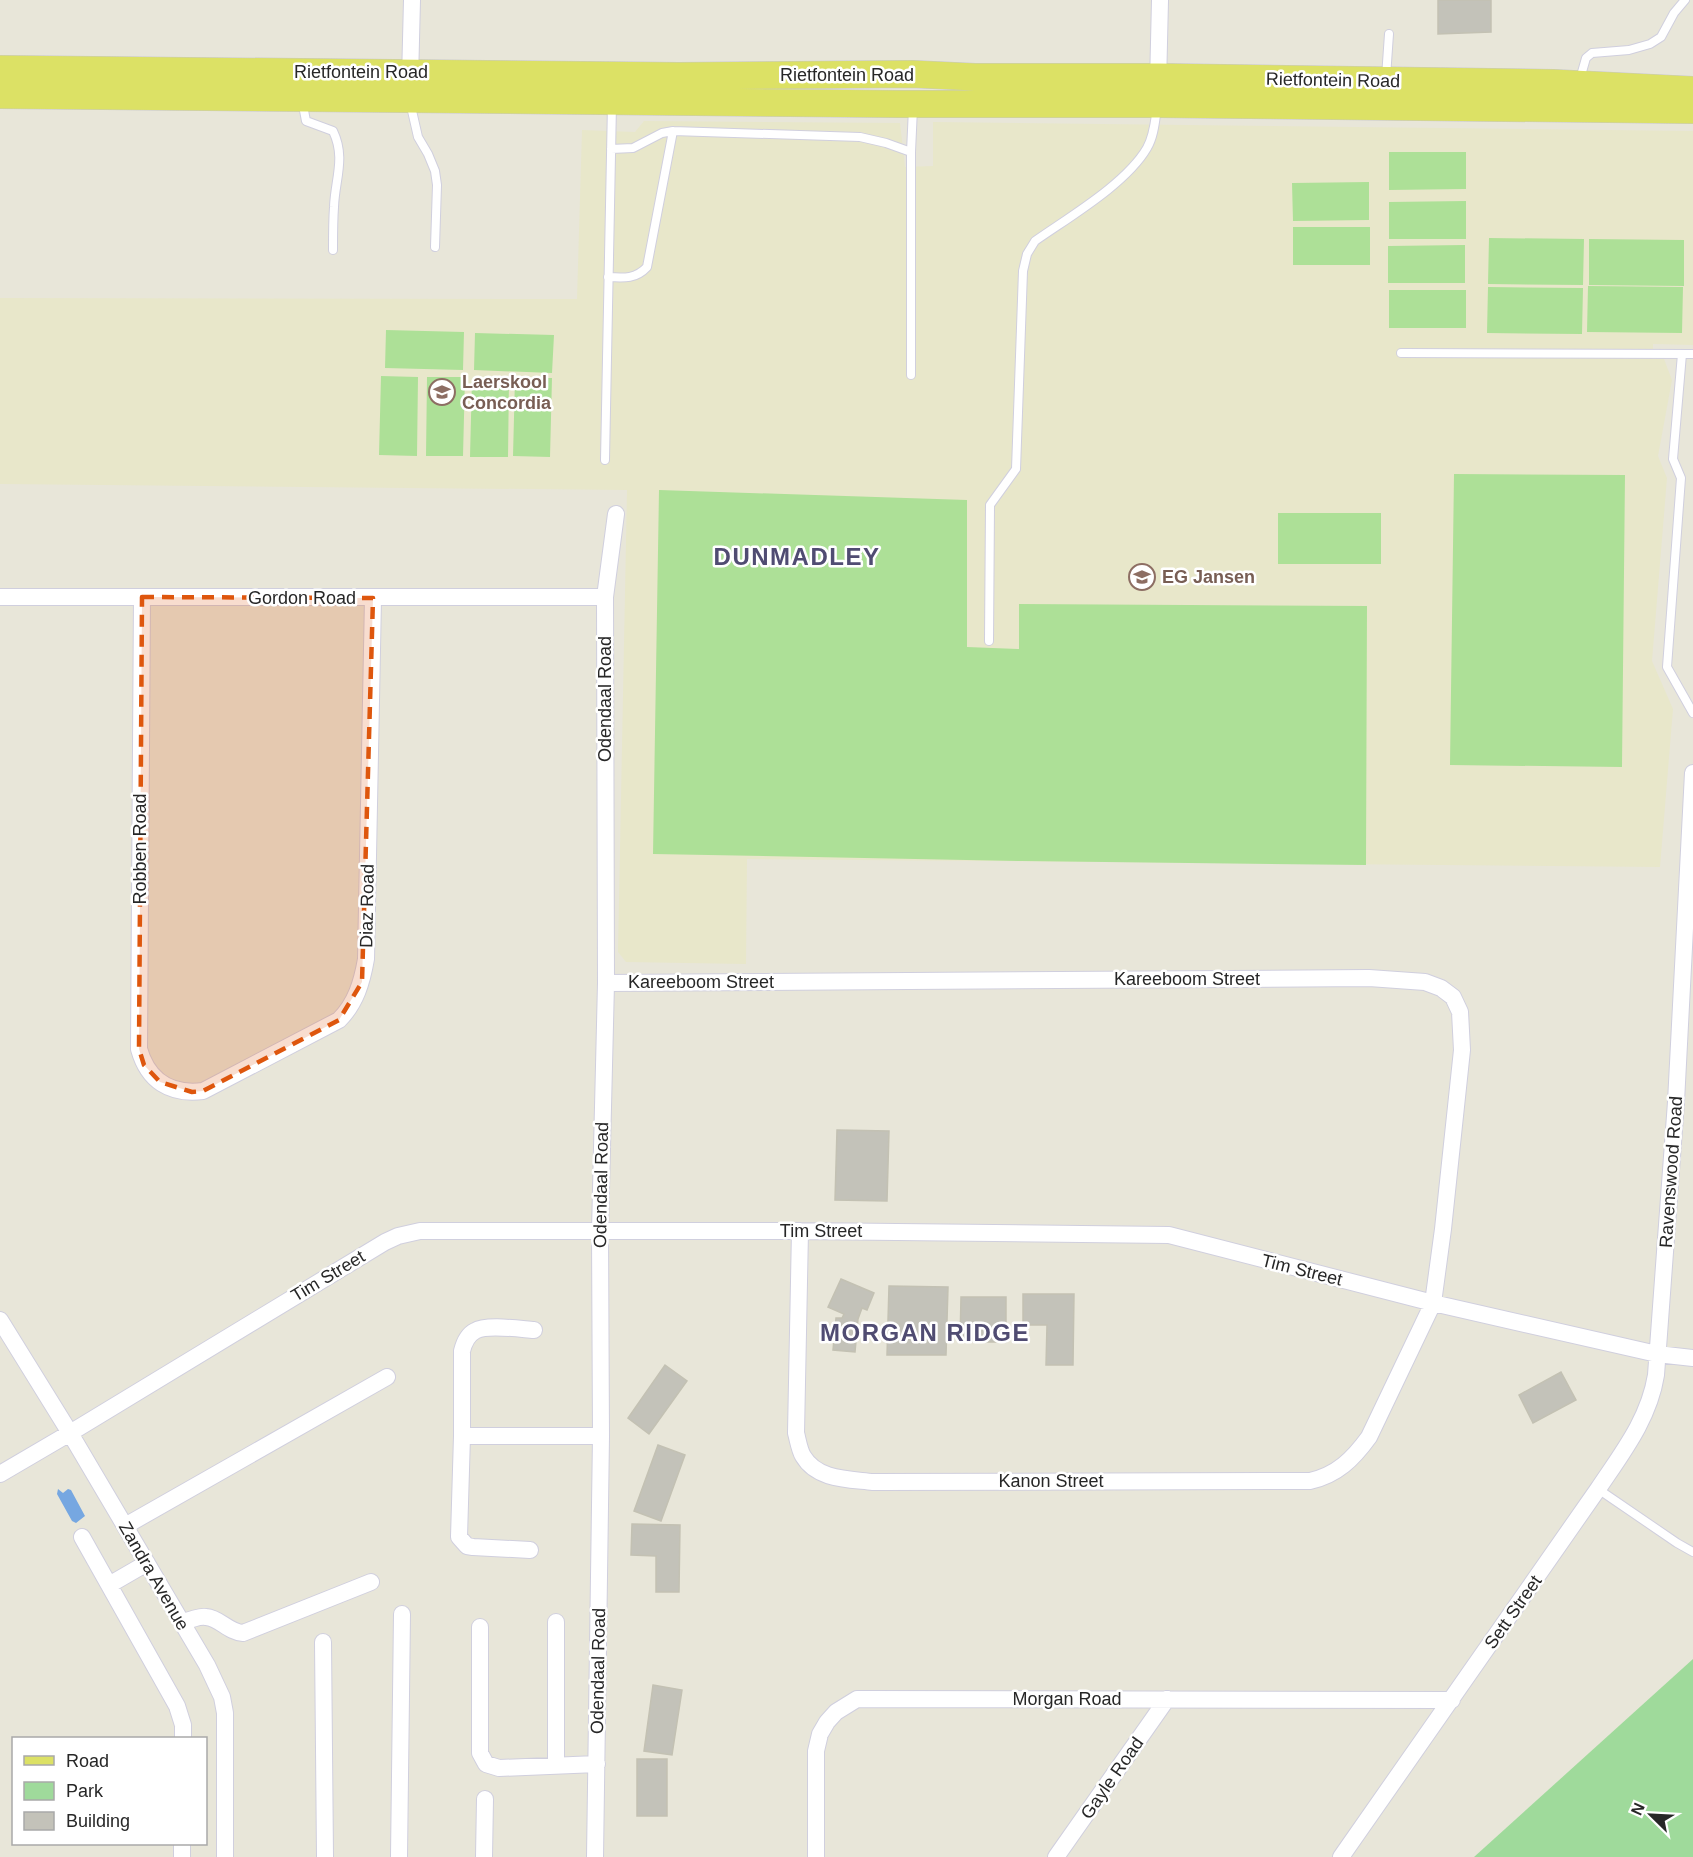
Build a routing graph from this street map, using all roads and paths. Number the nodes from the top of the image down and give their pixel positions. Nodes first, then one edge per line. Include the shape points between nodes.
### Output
1 (412, 0) edge
2 (1160, 0) edge
3 (1685, 0) edge
4 (1389, 34) dead end
5 (0, 69) edge
6 (410, 72) junction
7 (912, 74) junction
8 (1159, 77) junction
9 (1579, 84) junction
10 (294, 89) junction
11 (1693, 90) edge
12 (1386, 94) junction
13 (0, 95) edge
14 (410, 100) junction
15 (612, 100) junction
16 (913, 104) junction
17 (1158, 104) junction
18 (1693, 110) edge
19 (673, 131) junction
20 (611, 149) junction
21 (911, 152) junction
22 (435, 247) dead end
23 (333, 250) dead end
24 (608, 277) junction
25 (1401, 353) dead end
26 (1682, 354) junction
27 (1693, 354) edge
28 (911, 375) dead end
29 (605, 460) dead end
30 (616, 514) dead end
31 (0, 597) edge
32 (142, 597) junction
33 (604, 597) junction
34 (373, 598) junction
35 (989, 641) dead end
36 (1693, 713) edge
37 (1693, 773) edge
38 (606, 982) junction
39 (170, 1088) joint
40 (600, 1231) junction
41 (800, 1231) junction
42 (1433, 1303) junction
43 (0, 1320) edge
44 (534, 1330) dead end
45 (1657, 1354) junction
46 (1693, 1358) edge
47 (387, 1377) dead end
48 (70, 1433) junction
49 (462, 1436) junction
50 (601, 1437) junction
51 (0, 1474) edge
52 (1598, 1489) junction
53 (125, 1526) junction
54 (82, 1537) dead end
55 (530, 1550) dead end
56 (1693, 1552) edge
57 (147, 1563) junction
58 (370, 1582) dead end
59 (109, 1585) junction
60 (402, 1614) dead end
61 (556, 1622) dead end
62 (182, 1623) junction
63 (480, 1627) dead end
64 (323, 1642) dead end
65 (1167, 1699) junction
66 (1452, 1700) junction
67 (183, 1737) edge
68 (597, 1764) junction
69 (556, 1766) junction
70 (485, 1799) dead end
71 (225, 1857) edge
72 (325, 1857) edge
73 (399, 1857) edge
74 (484, 1857) edge
75 (595, 1857) edge
76 (816, 1857) edge
77 (1056, 1857) edge
78 (1341, 1857) edge

1 - 6 street
2 - 8 street
3 - 9 lane via 1661,38 1629,50 1592,53 1583,64
4 - 12 lane
5 - 10 main road, Rietfontein Road
6 - 7 main road, Rietfontein Road
6 - 10 main road, Rietfontein Road
6 - 14 street
7 - 8 main road, Rietfontein Road
7 - 16 main road
8 - 12 main road, Rietfontein Road
8 - 17 street
9 - 11 main road, Rietfontein Road
9 - 12 main road, Rietfontein Road
10 - 13 main road, Rietfontein Road
10 - 14 main road, Rietfontein Road
10 - 23 lane via 306,121 333,131 337,140 340,156
12 - 17 main road, Rietfontein Road
12 - 18 main road, Rietfontein Road
14 - 15 main road, Rietfontein Road
14 - 22 lane via 418,136 435,171
15 - 16 main road, Rietfontein Road
15 - 20 lane
16 - 17 main road, Rietfontein Road
16 - 21 lane
17 - 35 lane via 1154,132 1136,163 1035,242 1027,254 1023,271 1016,469 990,505
19 - 20 lane via 633,148
19 - 21 lane via 860,136
19 - 24 lane via 647,267 633,277
20 - 24 lane
21 - 28 lane
24 - 29 lane
25 - 26 lane
26 - 27 lane
26 - 36 lane via 1672,459 1681,478 1667,667
30 - 33 street, Odendaal Road
31 - 32 street, Gordon Road
32 - 34 street, Gordon Road
32 - 39 street, Robben Road via 139,1049 144,1065
33 - 34 street, Gordon Road
33 - 38 street, Odendaal Road
34 - 39 street, Diaz Road via 366,959 362,982 339,1020 203,1091 180,1092
37 - 45 street, Ravenswood Road via 1676,1102
38 - 40 street, Odendaal Road
38 - 42 street, Kareeboom Street via 1369,978 1425,982 1441,988 1453,998 1460,1012 1462,1050
40 - 41 street, Tim Street
40 - 48 street, Tim Street via 420,1231 398,1236
40 - 50 street, Odendaal Road
41 - 42 street, Tim Street via 1169,1235
41 - 42 street, Kanon Street via 796,1433 801,1454 824,1475 873,1482 1324,1478 1342,1468 1369,1437
42 - 45 street, Tim Street
43 - 48 street, Zandra Avenue
44 - 49 street via 484,1328 476,1330 464,1343
45 - 46 street, Tim Street
45 - 52 street, Sett Street via 1653,1393 1637,1430
47 - 53 street
48 - 51 street, Tim Street
48 - 53 street, Zandra Avenue
49 - 50 street
49 - 55 street via 459,1537 467,1546
50 - 68 street, Odendaal Road
52 - 56 lane
52 - 66 street, Sett Street
53 - 57 street, Zandra Avenue
54 - 59 street
57 - 59 street
57 - 62 street, Zandra Avenue
58 - 62 street via 243,1634 234,1633 208,1616
59 - 67 street via 177,1706
60 - 73 street
61 - 69 street
62 - 71 street, Zandra Avenue via 207,1665 225,1713
63 - 69 street via 482,1759 499,1768
64 - 72 street
65 - 66 street, Morgan Road
65 - 76 street, Morgan Road via 857,1699 836,1712 820,1734 816,1752
65 - 77 street, Gayle Road
66 - 78 street, Sett Street
68 - 69 street
68 - 75 street, Odendaal Road
70 - 74 street

